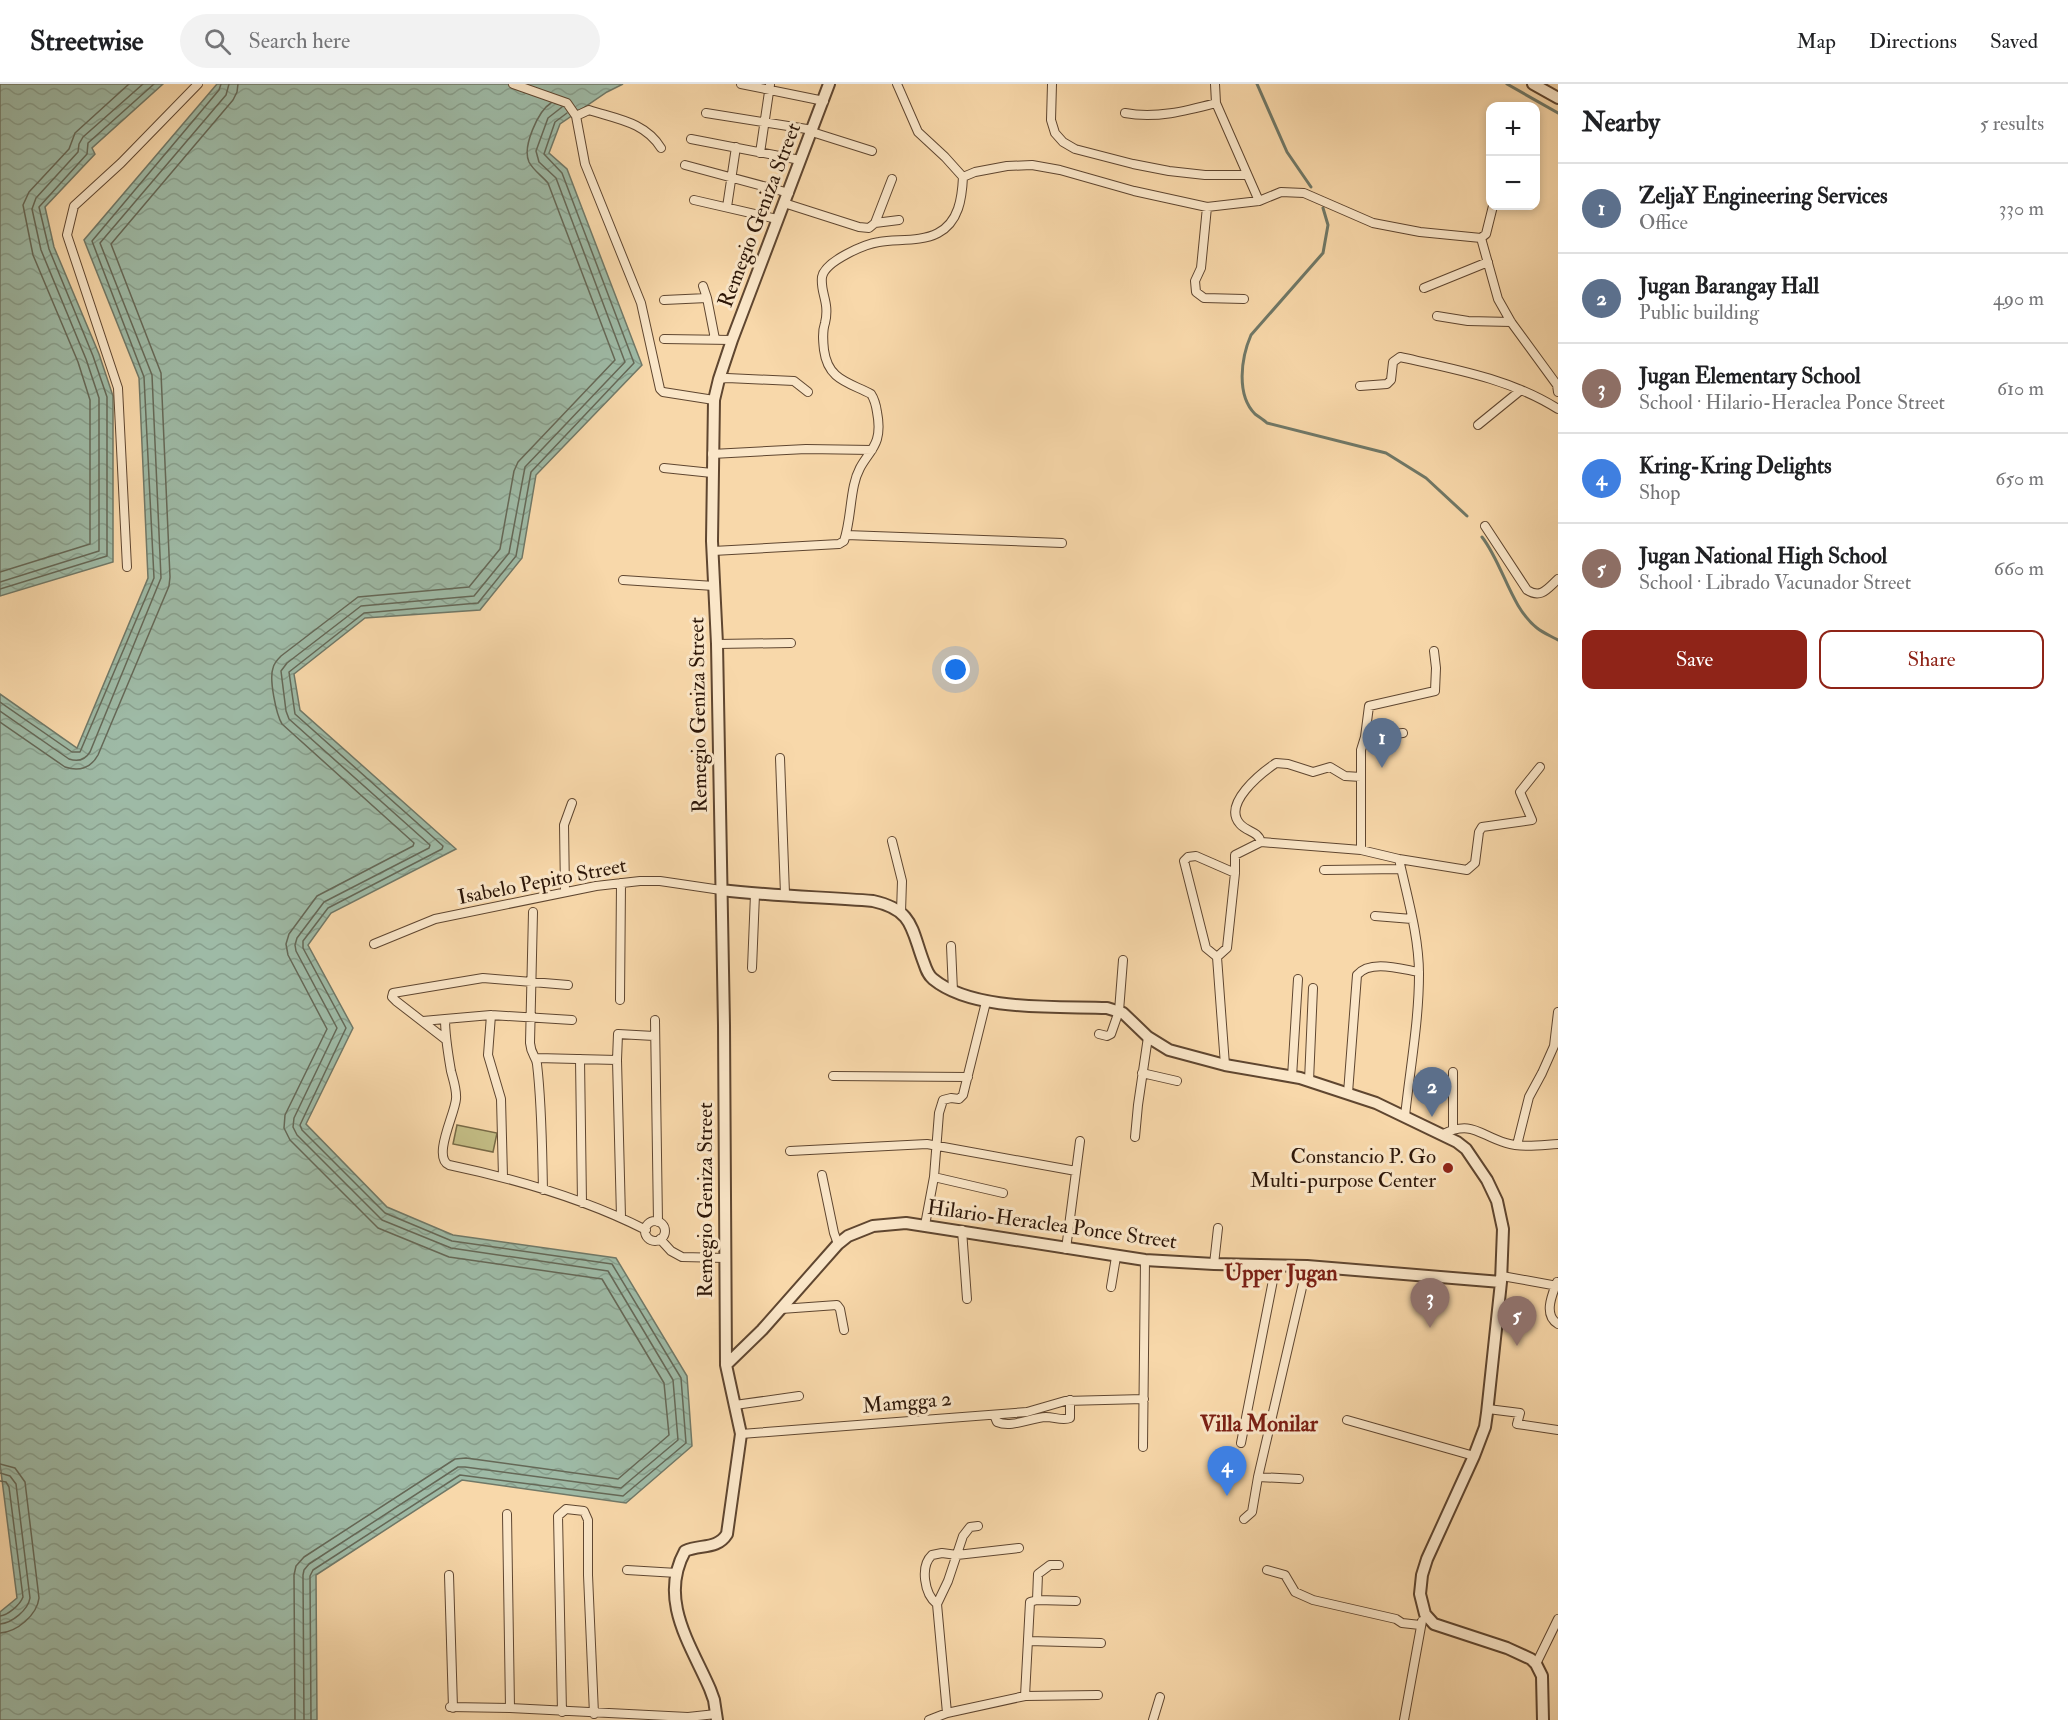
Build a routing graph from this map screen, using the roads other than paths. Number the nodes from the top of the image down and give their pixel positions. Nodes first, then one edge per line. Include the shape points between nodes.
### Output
1 (198, 84) edge
2 (513, 84) edge
3 (741, 84) edge
4 (829, 84) edge
5 (897, 84) edge
6 (1052, 84) edge
7 (1215, 84) edge
8 (1533, 84) edge
9 (770, 87) edge
10 (1558, 98) edge
11 (824, 101) junction
12 (1216, 103) junction
13 (706, 113) dead end
14 (1125, 113) dead end
15 (576, 116) junction
16 (764, 121) junction
17 (812, 131) junction
18 (692, 139) dead end
19 (736, 147) junction
20 (661, 148) dead end
21 (872, 151) dead end
22 (760, 153) junction
23 (800, 160) junction
24 (685, 165) dead end
25 (1246, 175) junction
26 (732, 176) junction
27 (963, 177) junction
28 (892, 179) dead end
29 (786, 198) junction
30 (694, 200) dead end
31 (1259, 201) junction
32 (727, 207) junction
33 (1207, 207) junction
34 (1492, 210) edge
35 (777, 219) junction
36 (899, 220) dead end
37 (875, 223) junction
38 (1481, 238) junction
39 (1488, 262) junction
40 (703, 286) dead end
41 (1424, 288) dead end
42 (707, 298) junction
43 (1244, 299) dead end
44 (664, 300) dead end
45 (1437, 316) dead end
46 (1511, 322) junction
47 (664, 339) dead end
48 (715, 339) junction
49 (732, 340) junction
50 (719, 379) junction
51 (1360, 386) dead end
52 (1558, 386) edge
53 (1521, 390) junction
54 (808, 392) dead end
55 (714, 400) junction
56 (1558, 409) edge
57 (1478, 425) dead end
58 (873, 450) junction
59 (712, 454) junction
60 (664, 468) dead end
61 (712, 473) junction
62 (1485, 526) dead end
63 (846, 535) junction
64 (1062, 543) dead end
65 (712, 551) junction
66 (127, 567) dead end
67 (1558, 579) edge
68 (623, 580) dead end
69 (714, 586) junction
70 (791, 643) dead end
71 (717, 644) junction
72 (1434, 651) dead end
73 (1403, 733) dead end
74 (1365, 737) junction
75 (780, 758) dead end
76 (1540, 767) dead end
77 (1361, 777) junction
78 (572, 803) dead end
79 (892, 841) dead end
80 (1261, 842) junction
81 (1361, 850) junction
82 (1399, 860) junction
83 (1401, 869) junction
84 (1324, 870) dead end
85 (1235, 873) junction
86 (621, 883) junction
87 (721, 890) junction
88 (565, 892) junction
89 (755, 894) junction
90 (785, 894) junction
91 (533, 912) dead end
92 (901, 912) junction
93 (1375, 916) dead end
94 (1412, 919) junction
95 (374, 944) dead end
96 (951, 946) dead end
97 (1216, 957) junction
98 (1123, 960) dead end
99 (752, 969) dead end
100 (1419, 972) junction
101 (1298, 979) dead end
102 (531, 983) junction
103 (568, 985) dead end
104 (1313, 988) dead end
105 (953, 991) junction
106 (620, 1000) dead end
107 (987, 1002) junction
108 (1119, 1011) junction
109 (1558, 1012) edge
110 (491, 1015) junction
111 (445, 1019) junction
112 (529, 1019) junction
113 (572, 1020) dead end
114 (655, 1020) dead end
115 (423, 1021) junction
116 (1099, 1034) dead end
117 (654, 1036) junction
118 (1148, 1037) junction
119 (445, 1040) junction
120 (537, 1058) junction
121 (580, 1059) junction
122 (617, 1060) junction
123 (1225, 1065) junction
124 (1453, 1072) dead end
125 (1142, 1073) junction
126 (832, 1076) dead end
127 (968, 1077) junction
128 (1292, 1077) junction
129 (1177, 1081) dead end
130 (1309, 1081) junction
131 (1348, 1093) junction
132 (1405, 1116) junction
133 (1448, 1132) junction
134 (1135, 1137) dead end
135 (1080, 1141) dead end
136 (1558, 1144) edge
137 (937, 1145) junction
138 (1517, 1145) junction
139 (790, 1151) dead end
140 (1076, 1171) junction
141 (822, 1175) dead end
142 (503, 1177) junction
143 (934, 1177) junction
144 (543, 1190) junction
145 (1003, 1193) dead end
146 (582, 1203) junction
147 (621, 1217) junction
148 (658, 1222) junction
149 (925, 1225) junction
150 (1218, 1228) dead end
151 (646, 1230) junction
152 (962, 1230) junction
153 (660, 1239) junction
154 (838, 1244) junction
155 (1066, 1249) junction
156 (725, 1257) junction
157 (1116, 1257) junction
158 (1145, 1260) junction
159 (1214, 1264) junction
160 (1276, 1265) junction
161 (1306, 1266) junction
162 (1501, 1279) junction
163 (1557, 1284) edge
164 (1111, 1287) dead end
165 (967, 1299) dead end
166 (781, 1309) junction
167 (1558, 1324) edge
168 (844, 1330) dead end
169 (726, 1365) junction
170 (799, 1396) dead end
171 (1144, 1399) junction
172 (1070, 1400) junction
173 (735, 1405) junction
174 (1488, 1409) junction
175 (994, 1415) junction
176 (1347, 1420) dead end
177 (1558, 1430) edge
178 (741, 1434) junction
179 (1241, 1443) dead end
180 (1143, 1447) dead end
181 (1474, 1456) junction
182 (1258, 1477) junction
183 (1299, 1479) dead end
184 (507, 1514) dead end
185 (1244, 1519) dead end
186 (978, 1526) dead end
187 (1019, 1548) dead end
188 (957, 1555) junction
189 (1059, 1565) dead end
190 (627, 1570) dead end
191 (1267, 1570) dead end
192 (677, 1573) junction
193 (449, 1575) dead end
194 (1037, 1600) junction
195 (1076, 1601) dead end
196 (937, 1604) junction
197 (1425, 1614) junction
198 (1558, 1619) edge
199 (1420, 1625) junction
200 (1029, 1641) junction
201 (1101, 1643) dead end
202 (1536, 1664) junction
203 (1098, 1695) dead end
204 (1025, 1696) junction
205 (1160, 1696) dead end
206 (510, 1708) junction
207 (562, 1712) junction
208 (947, 1713) junction
209 (594, 1714) junction
210 (717, 1717) edge
211 (929, 1720) edge
212 (1154, 1720) edge
213 (1404, 1720) edge
214 (1543, 1720) edge

1 - 66 street via 122,163 74,206 67,235 118,388
2 - 15 street via 567,104
3 - 9 street
4 - 11 street, Remegio Geniza Street
5 - 27 street via 918,132
6 - 25 street via 1055,133 1075,149 1169,171
7 - 12 street
8 - 10 street
9 - 11 street
9 - 16 street
11 - 17 street, Remegio Geniza Street
12 - 14 street via 1173,114
12 - 25 street
13 - 16 street
15 - 20 street via 590,110 626,120 640,126
15 - 55 street via 585,164 641,303 660,389
16 - 17 street
16 - 22 street
17 - 21 street
17 - 23 street, Remegio Geniza Street
18 - 19 street
19 - 22 street
19 - 26 street
22 - 23 street
23 - 29 street, Remegio Geniza Street
24 - 26 street
25 - 31 street
26 - 29 street
26 - 32 street
27 - 33 street via 1007,166 1032,165
27 - 58 street via 960,207 938,233 876,242 836,260 822,277 827,307 823,336 827,366 840,379 875,399 880,429
28 - 37 street
29 - 35 street, Remegio Geniza Street
29 - 37 street via 859,227 869,228
30 - 32 street
31 - 33 street
31 - 38 street via 1281,192 1304,193 1373,222 1420,232
32 - 35 street
33 - 43 street via 1196,292 1204,298
34 - 38 street via 1486,234
35 - 49 street, Remegio Geniza Street
36 - 37 street
38 - 39 street
39 - 41 street
39 - 46 street via 1498,299
40 - 42 street
42 - 44 street
42 - 48 street
45 - 46 street
46 - 52 street
47 - 48 street
48 - 49 street
49 - 50 street, Remegio Geniza Street
50 - 54 street via 794,381
50 - 55 street, Remegio Geniza Street
51 - 53 street via 1387,384 1393,362 1400,357 1464,371
53 - 56 street
53 - 57 street
55 - 59 street, Remegio Geniza Street
58 - 59 street
58 - 63 street via 862,463 854,483
59 - 61 street, Remegio Geniza Street
60 - 61 street
61 - 65 street, Remegio Geniza Street
62 - 67 street via 1527,590 1543,593
63 - 64 street
63 - 65 street via 839,544
65 - 69 street, Remegio Geniza Street
68 - 69 street
69 - 71 street, Remegio Geniza Street
70 - 71 street
71 - 87 street, Remegio Geniza Street
72 - 74 street via 1435,691 1369,706
73 - 74 street
74 - 77 street
75 - 90 street
76 - 82 street via 1520,792 1532,820 1482,827 1472,868
77 - 80 street via 1345,776 1330,767 1313,772 1276,763 1257,777 1238,802 1240,825 1258,835
77 - 81 street
78 - 88 street via 564,825
79 - 92 street via 902,881
80 - 81 street
80 - 85 street via 1235,855
81 - 82 street
82 - 83 street
83 - 84 street
83 - 94 street
85 - 97 street via 1227,948
85 - 97 street via 1196,856 1184,861 1206,948
86 - 87 street, Isabelo Pepito Street via 660,881
86 - 88 street, Isabelo Pepito Street
86 - 106 street
87 - 89 street
87 - 156 street, Remegio Geniza Street
88 - 95 street, Isabelo Pepito Street via 435,919
89 - 90 street
89 - 99 street
90 - 92 street via 873,901
91 - 102 street
92 - 105 street via 908,920 929,975
93 - 94 street
94 - 100 street
96 - 105 street
97 - 123 street
98 - 108 street
100 - 131 street via 1376,966 1362,969 1357,975
100 - 132 street
101 - 128 street
102 - 103 street
102 - 112 street
102 - 115 street via 483,978 393,993 394,999
104 - 130 street
105 - 107 street
107 - 108 street
107 - 127 street
108 - 116 street via 1111,1034
108 - 118 street
109 - 138 street via 1554,1046 1529,1097
110 - 111 street
110 - 112 street
110 - 142 street via 488,1055 501,1099
111 - 115 street
111 - 119 street
112 - 113 street
112 - 120 street via 531,1053
114 - 117 street
115 - 119 street
117 - 122 street via 618,1034
117 - 148 street
118 - 123 street via 1169,1050
118 - 125 street
119 - 142 street via 456,1098 443,1159 449,1165
120 - 121 street
120 - 144 street
121 - 122 street
121 - 146 street
122 - 147 street
123 - 128 street
124 - 133 street
125 - 129 street
125 - 134 street
126 - 127 street
127 - 137 street via 962,1097 947,1098 942,1103
128 - 130 street
130 - 131 street
131 - 132 street
132 - 133 street
133 - 138 street via 1474,1129
133 - 162 street via 1466,1149 1497,1201 1503,1229
135 - 140 street
136 - 138 street
137 - 139 street
137 - 140 street
137 - 143 street
140 - 155 street
141 - 154 street
142 - 144 street
143 - 145 street
143 - 149 street
144 - 146 street
146 - 147 street
147 - 151 street
148 - 151 street via 649,1223
148 - 153 street via 665,1228
149 - 152 street, Hilario-Heraclea Ponce Street
149 - 154 street, Hilario-Heraclea Ponce Street via 873,1226
150 - 159 street
151 - 153 street via 650,1239
152 - 155 street, Hilario-Heraclea Ponce Street
152 - 165 street
153 - 156 street via 682,1257
154 - 166 street, Hilario-Heraclea Ponce Street
155 - 157 street, Hilario-Heraclea Ponce Street
156 - 169 street, Remegio Geniza Street
157 - 158 street, Hilario-Heraclea Ponce Street
157 - 164 street
158 - 159 street, Hilario-Heraclea Ponce Street
158 - 171 street
159 - 160 street, Hilario-Heraclea Ponce Street
160 - 161 street, Hilario-Heraclea Ponce Street
160 - 179 street
161 - 162 street, Hilario-Heraclea Ponce Street
161 - 182 street
162 - 163 street
162 - 174 street
163 - 167 street via 1550,1315
166 - 168 street via 837,1305
166 - 169 street, Hilario-Heraclea Ponce Street
169 - 173 street
170 - 173 street
171 - 172 street, Mamgga 2
171 - 180 street
172 - 175 street, Mamgga 2 via 1027,1412
172 - 175 street via 1070,1418 1066,1420 1047,1417 1004,1424 997,1422
173 - 178 street
174 - 177 street via 1520,1413 1517,1424
174 - 181 street
175 - 178 street, Mamgga 2
176 - 181 street
178 - 192 street via 727,1534 712,1546 685,1551
181 - 197 street via 1422,1575 1420,1594
182 - 183 street
182 - 185 street via 1252,1512
184 - 206 street
186 - 188 street via 970,1527 963,1536
187 - 188 street
188 - 196 street
188 - 196 street via 935,1554 928,1559 927,1589
189 - 194 street via 1050,1565 1040,1572
190 - 192 street
191 - 199 street via 1285,1575 1295,1592 1313,1600
192 - 210 street via 674,1598 680,1624 710,1689
193 - 206 street via 452,1707
194 - 195 street
194 - 200 street via 1029,1606
196 - 208 street
197 - 199 street
197 - 202 street via 1434,1624 1507,1648
198 - 202 street
199 - 213 street
200 - 201 street
200 - 204 street
202 - 214 street via 1544,1683
203 - 204 street
204 - 208 street
205 - 212 street
206 - 207 street
207 - 209 street
207 - 209 street via 558,1516 566,1509 584,1511 588,1520
208 - 211 street
209 - 210 street

